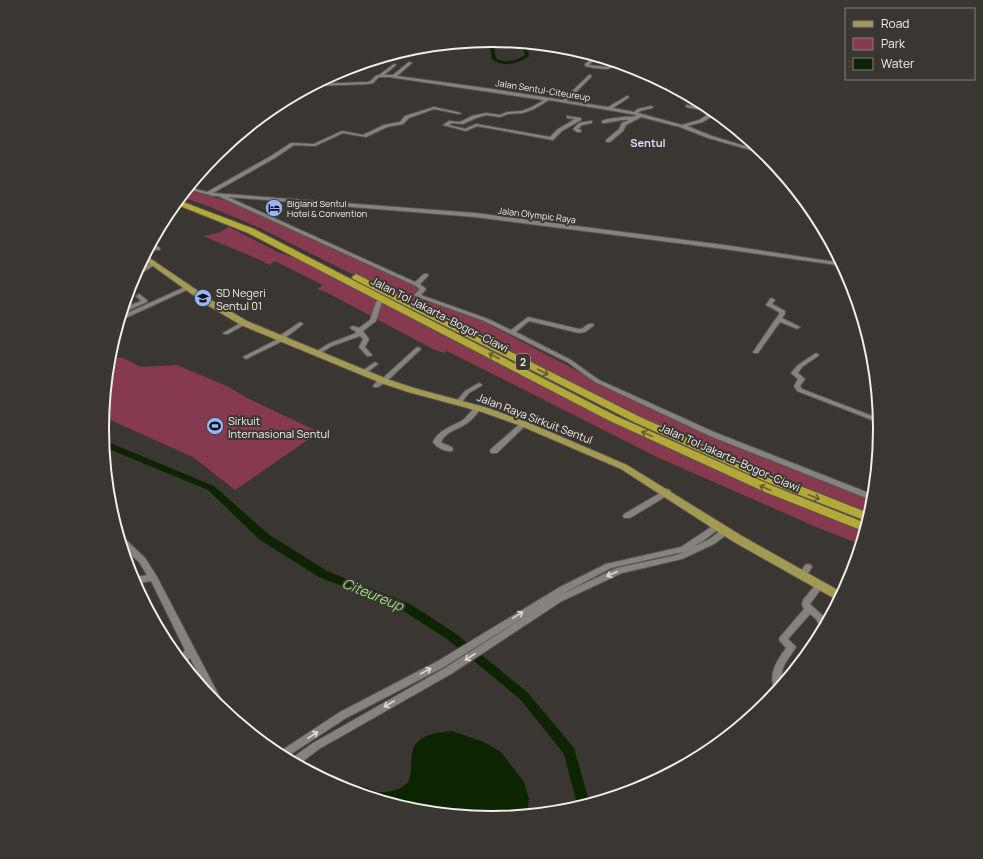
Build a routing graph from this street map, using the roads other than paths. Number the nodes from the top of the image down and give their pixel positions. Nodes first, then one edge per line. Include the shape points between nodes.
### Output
1 (591, 60) edge
2 (410, 63) dead end
3 (581, 63) dead end
4 (587, 64) junction
5 (394, 65) dead end
6 (593, 65) dead end
7 (612, 66) edge
8 (380, 76) junction
9 (395, 76) junction
10 (590, 76) dead end
11 (354, 79) dead end
12 (357, 84) junction
13 (325, 85) edge
14 (627, 97) dead end
15 (548, 98) junction
16 (565, 101) junction
17 (687, 106) dead end
18 (650, 107) dead end
19 (610, 108) junction
20 (700, 109) edge
21 (458, 113) dead end
22 (518, 113) junction
23 (638, 114) junction
24 (568, 116) dead end
25 (696, 116) dead end
26 (710, 116) edge
27 (511, 118) dead end
28 (706, 118) junction
29 (632, 119) junction
30 (579, 120) junction
31 (604, 122) dead end
32 (585, 123) junction
33 (594, 125) dead end
34 (682, 126) junction
35 (579, 131) dead end
36 (608, 141) dead end
37 (752, 149) edge
38 (194, 190) edge
39 (210, 194) junction
40 (228, 194) junction
41 (220, 195) junction
42 (187, 199) edge
43 (183, 204) edge
44 (179, 208) edge
45 (155, 247) edge
46 (158, 249) dead end
47 (148, 259) edge
48 (154, 263) junction
49 (837, 264) edge
50 (318, 266) junction
51 (144, 269) edge
52 (426, 275) dead end
53 (416, 284) junction
54 (186, 287) junction
55 (139, 296) dead end
56 (772, 300) dead end
57 (379, 302) dead end
58 (128, 309) edge
59 (127, 313) edge
60 (126, 316) edge
61 (779, 319) junction
62 (506, 322) dead end
63 (244, 323) junction
64 (300, 324) dead end
65 (591, 325) dead end
66 (797, 327) dead end
67 (353, 328) dead end
68 (360, 331) junction
69 (512, 332) junction
70 (226, 333) dead end
71 (282, 338) junction
72 (418, 349) dead end
73 (756, 352) dead end
74 (317, 353) junction
75 (369, 355) dead end
76 (816, 355) dead end
77 (246, 357) dead end
78 (375, 364) dead end
79 (364, 372) junction
80 (381, 382) junction
81 (479, 385) dead end
82 (458, 402) junction
83 (478, 408) junction
84 (874, 419) edge
85 (524, 424) junction
86 (449, 449) dead end
87 (494, 451) dead end
88 (667, 492) junction
89 (868, 496) edge
90 (627, 516) dead end
91 (864, 516) edge
92 (717, 526) junction
93 (862, 526) edge
94 (726, 531) junction
95 (695, 546) junction
96 (128, 548) edge
97 (153, 577) junction
98 (140, 580) edge
99 (820, 585) junction
100 (837, 595) edge
101 (809, 609) junction
102 (822, 623) edge
103 (190, 650) junction
104 (185, 658) edge
105 (444, 667) junction
106 (778, 684) edge
107 (211, 689) edge
108 (286, 752) edge
109 (298, 760) edge

1 - 4 street
2 - 9 street
3 - 4 street
4 - 6 street
4 - 7 street via 594,67
5 - 8 street
8 - 9 street, Jalan Sentul-Citeureup
8 - 12 street, Jalan Sentul-Citeureup via 370,83
9 - 15 street, Jalan Sentul-Citeureup
10 - 16 street
11 - 12 street
12 - 13 street, Jalan Sentul-Citeureup
14 - 19 street
15 - 16 street, Jalan Sentul-Citeureup
15 - 22 street via 533,108
16 - 19 street, Jalan Sentul-Citeureup
17 - 20 street
18 - 23 street via 639,110
19 - 23 street, Jalan Sentul-Citeureup
21 - 39 street via 434,108 364,136 342,132 315,145 293,144
22 - 27 street
22 - 30 street via 499,116 486,114 445,125 466,130 476,125 551,139 560,130
23 - 29 street
23 - 34 street, Jalan Sentul-Citeureup
24 - 30 street
25 - 28 street
26 - 28 street
28 - 34 street
29 - 31 street via 623,117
29 - 36 street
30 - 32 street via 590,123
32 - 33 street
32 - 35 street via 576,129
34 - 37 street, Jalan Sentul-Citeureup
38 - 39 street, Jalan Olympic Raya
39 - 40 street, Jalan Olympic Raya
39 - 41 street, Jalan Olympic Raya
40 - 41 street, Jalan Olympic Raya
40 - 49 street, Jalan Olympic Raya via 470,214
41 - 53 street
42 -> 91 highway, Jalan Tol Jakarta–Bogor–Ciawi / 2 via 260,228 638,420 773,480
43 - 50 highway, Jalan Tol Jakarta–Bogor–Ciawi / 2 via 251,231
44 - 50 highway via 229,227 278,252
45 - 46 street
47 - 48 main road, Jalan Raya Sirkuit Sentul
48 - 51 street
48 - 54 main road, Jalan Raya Sirkuit Sentul
93 -> 50 highway, Jalan Tol Jakarta–Bogor–Ciawi / 2 via 769,489 612,418
52 - 53 street
53 - 69 street via 423,290 414,297 486,320
54 - 59 street
54 - 60 street
54 - 63 main road, Jalan Raya Sirkuit Sentul
55 - 58 street via 145,301
56 - 61 street via 769,305 782,312
57 - 68 street via 373,321
61 - 66 street
61 - 73 street
62 - 69 street via 505,327
63 - 70 street
63 - 71 main road, Jalan Raya Sirkuit Sentul
64 - 71 street
65 - 69 street via 579,331 529,316
67 - 68 street
68 - 74 street via 356,336 330,345
68 - 75 street via 366,339 362,347
69 - 89 street via 569,361 597,381 667,414
71 - 74 main road, Jalan Raya Sirkuit Sentul
71 - 77 street
72 - 80 street
74 - 79 main road, Jalan Raya Sirkuit Sentul
76 - 84 street via 794,373 802,379 797,386 799,390
78 - 79 street
79 - 80 main road, Jalan Raya Sirkuit Sentul
80 - 82 main road, Jalan Raya Sirkuit Sentul
81 - 82 street via 467,392
82 - 83 main road, Jalan Raya Sirkuit Sentul
83 - 85 main road, Jalan Raya Sirkuit Sentul
83 - 86 street via 468,420 451,428 438,439 439,446
85 - 87 street
85 - 88 main road, Jalan Raya Sirkuit Sentul via 624,466
88 - 90 street
88 - 92 main road, Jalan Raya Sirkuit Sentul
92 - 94 main road, Jalan Raya Sirkuit Sentul
92 - 95 street
94 - 95 street
94 - 99 main road, Jalan Raya Sirkuit Sentul via 806,571
95 - 105 street via 673,559 620,570 593,582 492,637
96 - 97 street via 142,560
97 - 98 street
97 - 103 street
99 - 100 main road, Jalan Raya Sirkuit Sentul
99 - 101 street via 806,602
101 - 102 street
101 - 106 street via 784,637 783,640 792,647 782,660 776,677
103 - 104 street
103 - 107 street
108 -> 105 street via 343,715
105 -> 109 street

